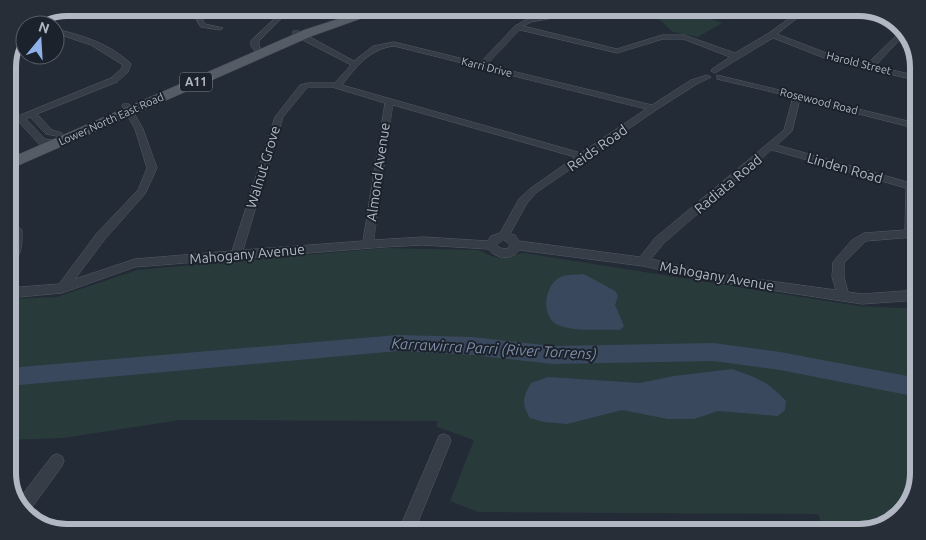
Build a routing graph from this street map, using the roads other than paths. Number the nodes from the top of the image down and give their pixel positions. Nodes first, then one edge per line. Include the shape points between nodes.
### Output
1 (198, 16) edge
2 (280, 16) edge
3 (345, 16) edge
4 (356, 16) edge
5 (553, 16) edge
6 (797, 16) edge
7 (517, 27) junction
8 (220, 28) dead end
9 (65, 34) edge
10 (299, 34) junction
11 (772, 35) junction
12 (899, 36) edge
13 (259, 51) junction
14 (736, 56) junction
15 (355, 64) junction
16 (482, 65) junction
17 (869, 67) junction
18 (717, 74) junction
19 (910, 76) edge
20 (706, 77) joint
21 (335, 85) junction
22 (797, 96) junction
23 (389, 101) junction
24 (128, 108) junction
25 (653, 108) junction
26 (31, 113) junction
27 (20, 118) junction
28 (16, 120) edge
29 (910, 124) edge
30 (52, 140) junction
31 (772, 147) junction
32 (16, 154) edge
33 (585, 157) junction
34 (16, 160) edge
35 (910, 187) edge
36 (17, 230) dead end
37 (910, 234) edge
38 (504, 236) junction
39 (368, 244) junction
40 (491, 245) junction
41 (516, 245) junction
42 (16, 251) edge
43 (236, 255) junction
44 (643, 262) junction
45 (62, 288) junction
46 (16, 292) edge
47 (843, 296) junction
48 (910, 296) edge
49 (444, 441) dead end
50 (57, 461) dead end
51 (26, 502) edge
52 (409, 524) edge

1 - 8 street via 203,26
2 - 13 street via 256,39 254,44
3 - 10 main road, Lower North East Road / A11
4 - 10 main road, Lower North East Road / A11
5 - 7 street via 528,20
6 - 11 street
7 - 14 street via 617,51 662,37 684,37
7 - 16 street
9 - 26 street via 107,48 127,64 125,70 114,80
10 - 13 main road, Lower North East Road / A11
10 - 15 street
11 - 14 street
11 - 17 street, Harold Street via 836,59
12 - 17 street
13 - 24 main road, Lower North East Road / A11
14 - 18 street
15 - 16 street, Karri Drive via 362,55 383,44 394,44
15 - 21 street, Karri Drive
16 - 25 street, Karri Drive
17 - 19 street, Harold Street
18 - 20 street, Rosewood Road via 714,78
18 - 22 street, Rosewood Road
20 - 25 street, Reids Road
21 - 23 street
21 - 43 street, Walnut Grove via 303,87 282,112
22 - 29 street, Rosewood Road
22 - 31 street, Radiata Road via 788,131
23 - 33 street
23 - 39 street, Almond Avenue
24 - 30 main road, Lower North East Road / A11
24 - 45 street via 152,168 142,192 100,236
25 - 33 street, Reids Road
26 - 27 street
26 - 30 street via 49,132
27 - 28 street
27 - 30 street
30 - 32 main road, Lower North East Road / A11
30 - 34 main road, Lower North East Road / A11
31 - 35 street, Linden Road
31 - 44 street, Radiata Road via 659,241
33 - 38 street, Reids Road via 534,190 523,201
36 - 42 street
37 - 47 street via 864,237 856,243 839,262 838,276
38 - 40 street via 495,239
38 - 41 street via 511,238
39 - 40 street, Mahogany Avenue
39 - 43 street, Mahogany Avenue
40 - 41 street via 504,254 514,250
41 - 44 street, Mahogany Avenue
43 - 45 street, Mahogany Avenue via 136,263
44 - 47 street, Mahogany Avenue via 711,277
45 - 46 street, Mahogany Avenue
47 - 48 street, Mahogany Avenue via 862,299
49 - 52 street
50 - 51 street

